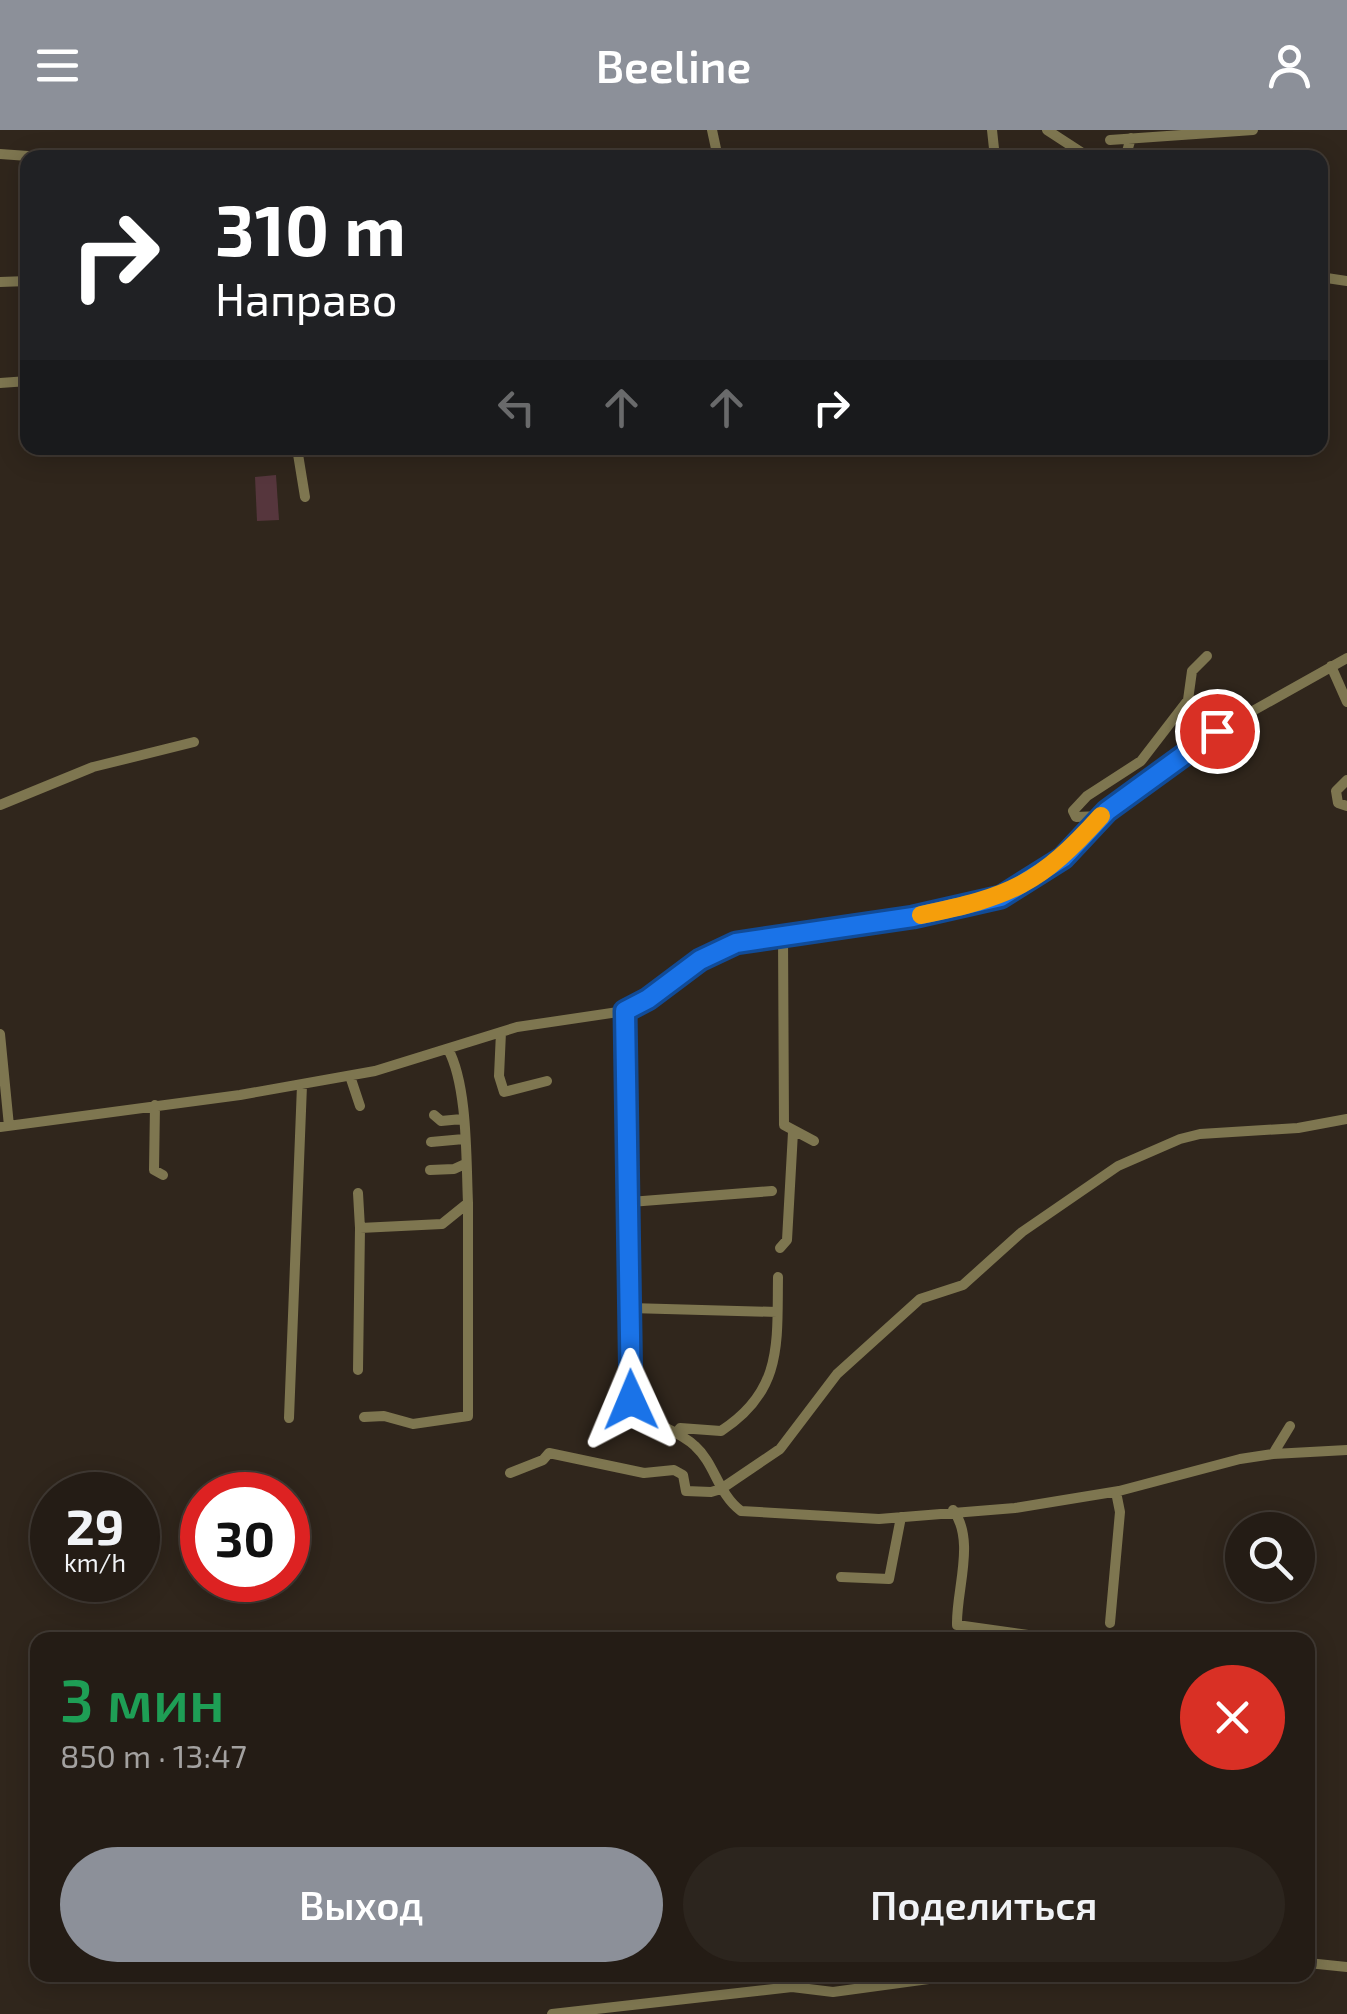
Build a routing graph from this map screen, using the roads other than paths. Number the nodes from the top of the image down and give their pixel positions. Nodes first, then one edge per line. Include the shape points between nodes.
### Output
1 (1047, 130) edge
2 (1253, 130) edge
3 (1131, 138) junction
4 (1110, 140) dead end
5 (1078, 150) edge
6 (1127, 150) edge
7 (298, 455) edge
8 (306, 497) dead end
9 (1207, 656) dead end
10 (1347, 658) edge
11 (1331, 666) junction
12 (1347, 702) edge
13 (194, 742) dead end
14 (1347, 780) edge
15 (0, 805) edge
16 (1347, 806) edge
17 (1102, 816) junction
18 (784, 935) junction
19 (625, 1011) junction
20 (501, 1032) junction
21 (0, 1034) edge
22 (448, 1048) junction
23 (350, 1076) junction
24 (548, 1081) dead end
25 (302, 1085) junction
26 (155, 1105) junction
27 (360, 1106) dead end
28 (434, 1116) dead end
29 (462, 1119) junction
30 (1347, 1119) edge
31 (4, 1126) edge
32 (793, 1132) junction
33 (464, 1139) junction
34 (814, 1140) dead end
35 (431, 1142) dead end
36 (465, 1164) junction
37 (430, 1170) dead end
38 (163, 1175) dead end
39 (772, 1190) dead end
40 (358, 1193) dead end
41 (630, 1202) junction
42 (468, 1203) junction
43 (360, 1228) junction
44 (780, 1248) dead end
45 (778, 1277) dead end
46 (630, 1308) junction
47 (777, 1312) junction
48 (358, 1370) dead end
49 (364, 1417) dead end
50 (290, 1418) dead end
51 (1290, 1426) dead end
52 (676, 1433) junction
53 (1347, 1450) edge
54 (1272, 1454) junction
55 (510, 1472) dead end
56 (721, 1488) junction
57 (1116, 1492) junction
58 (952, 1510) junction
59 (901, 1517) junction
60 (841, 1577) dead end
61 (1110, 1623) dead end
62 (1014, 1632) edge
63 (1315, 1963) edge
64 (1347, 1967) edge
65 (907, 1982) edge
66 (552, 2014) edge

1 - 5 street
2 - 3 street
3 - 4 street
3 - 6 street
7 - 8 street
9 - 17 street via 1192,671 1188,700 1141,761 1073,811 1076,817
10 - 11 street
11 - 12 street
11 - 17 street via 1217,731
13 - 15 street via 93,767
14 - 16 street via 1336,792 1338,803
17 - 18 street via 1063,858 1001,897
18 - 19 street via 726,947
18 - 32 street via 783,1116
19 - 20 street
19 - 41 street
20 - 22 street
20 - 24 street via 504,1092
21 - 31 street
22 - 23 street
22 - 29 street
23 - 25 street
23 - 27 street
25 - 26 street
25 - 50 street
26 - 31 street
26 - 38 street via 154,1170
28 - 29 street
29 - 33 street
30 - 56 street via 1200,1134 1118,1166 1022,1232 962,1285 920,1299 837,1374 780,1449
32 - 34 street
32 - 44 street via 787,1240
33 - 35 street
33 - 36 street
36 - 37 street
36 - 42 street
39 - 41 street
40 - 43 street
41 - 46 street
42 - 43 street via 442,1224
42 - 49 street via 468,1416 413,1424
43 - 48 street
45 - 47 street
46 - 47 street
46 - 52 street via 631,1400 641,1416
47 - 52 street via 777,1355 758,1400 722,1432
51 - 54 street
52 - 56 street via 700,1450
53 - 54 street
54 - 57 street
55 - 56 street via 549,1453 644,1473 674,1470 683,1475 686,1491
56 - 59 street via 746,1512
57 - 58 street
57 - 61 street
58 - 59 street
58 - 62 street via 962,1524 957,1624
59 - 60 street via 889,1579
63 - 64 street
65 - 66 street via 833,1992 792,1987

